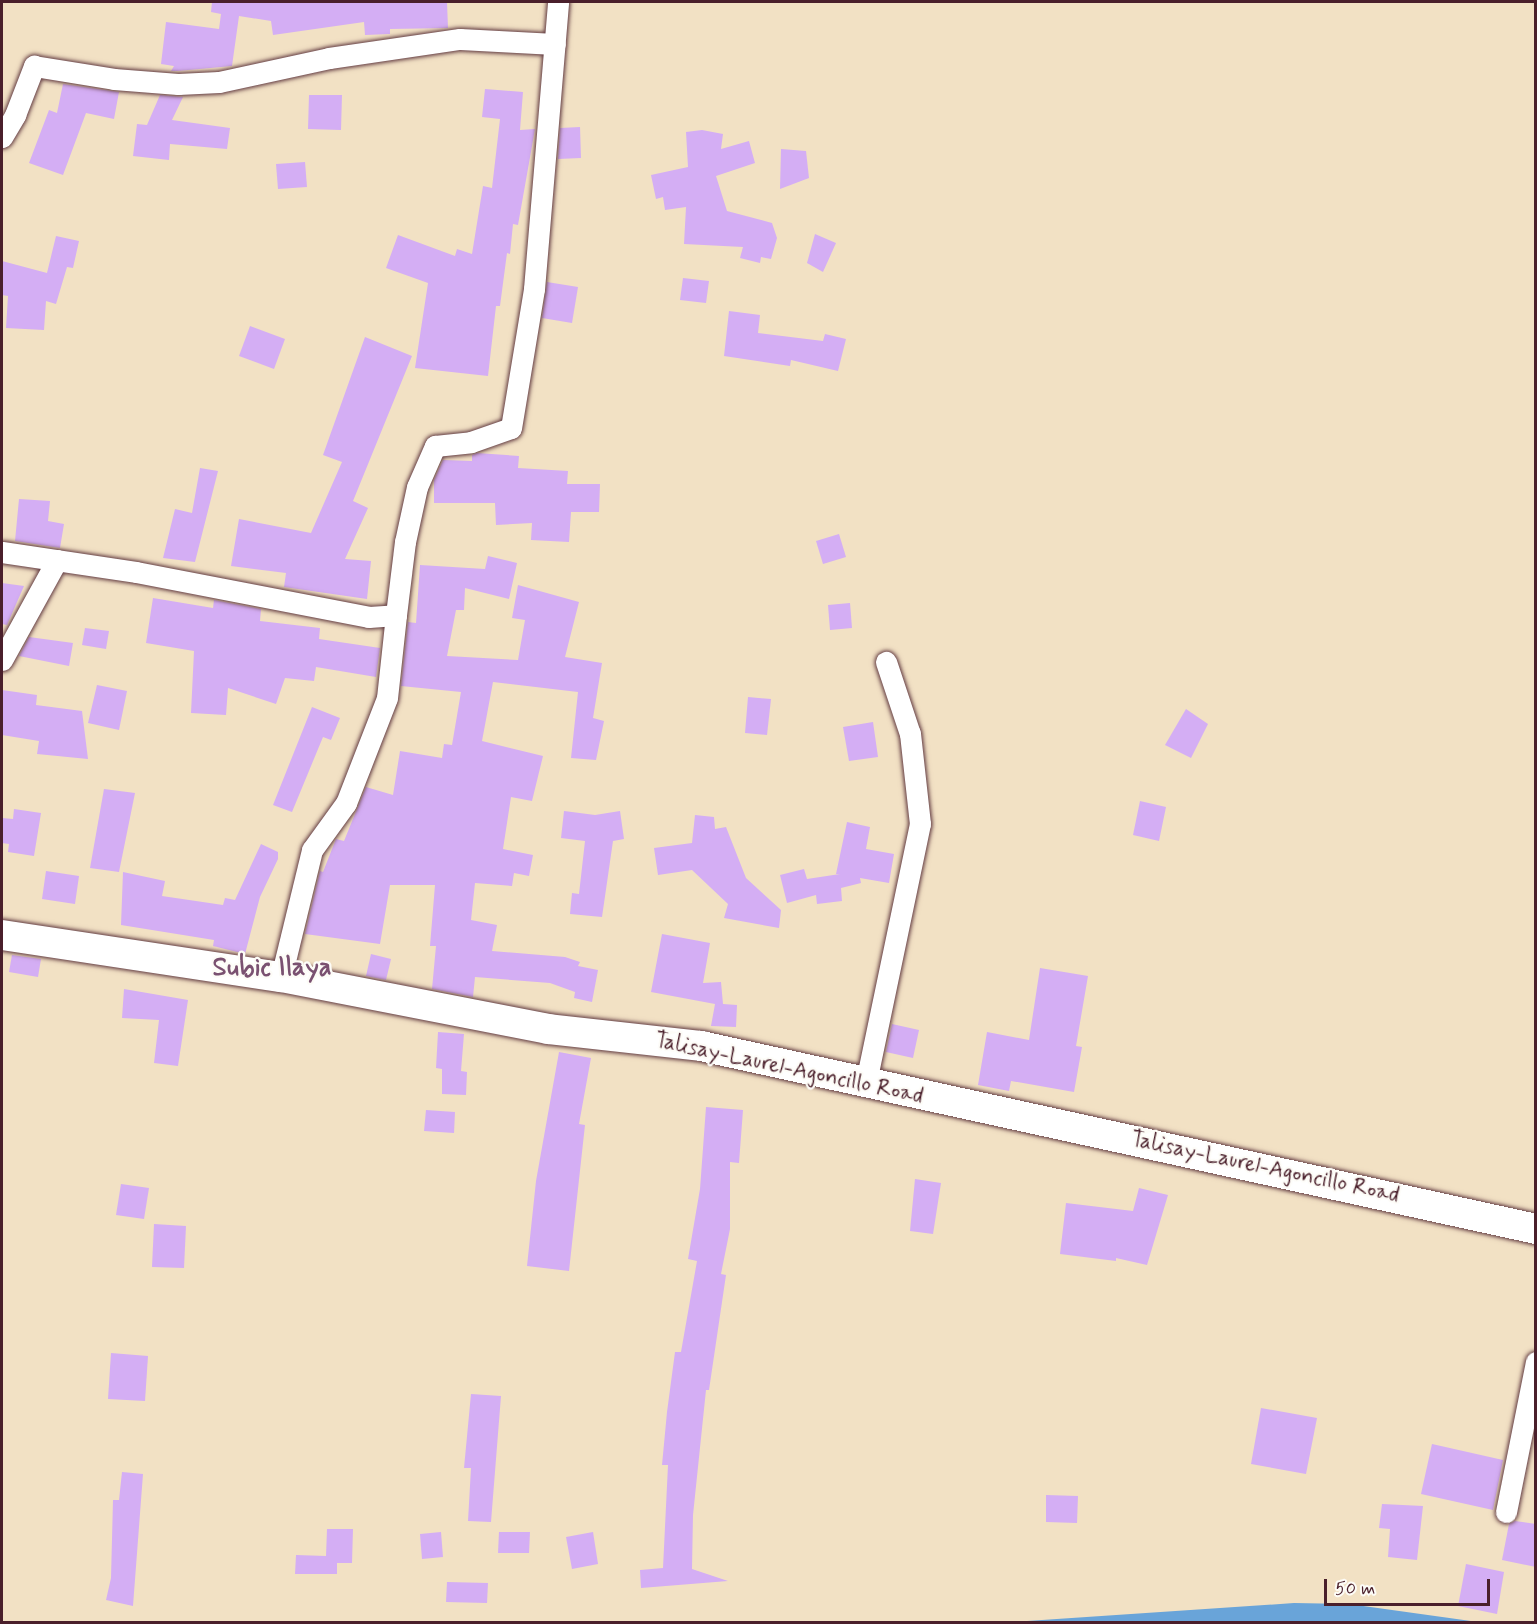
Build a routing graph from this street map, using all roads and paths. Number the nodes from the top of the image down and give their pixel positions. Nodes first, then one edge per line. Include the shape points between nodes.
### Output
1 (558, 2) edge
2 (555, 44) junction
3 (2, 137) edge
4 (2, 552) edge
5 (57, 560) junction
6 (396, 615) junction
7 (2, 660) edge
8 (886, 662) dead end
9 (2, 935) edge
10 (281, 977) junction
11 (866, 1082) junction
12 (1536, 1229) edge
13 (1536, 1362) edge
14 (1506, 1512) dead end

1 - 2 street
2 - 3 street via 460,39 329,58 219,82 178,84 34,66
2 - 6 street via 534,289 512,428 471,442 435,446 412,508
4 - 5 street
5 - 6 street via 369,617
5 - 7 street
6 - 10 street via 387,698 346,803 312,849
8 - 11 street via 910,734 920,824
9 - 10 main road, Talisay-Laurel-Agoncillo Road
10 - 11 main road, Talisay-Laurel-Agoncillo Road via 548,1029 700,1046
11 - 12 main road, Talisay-Laurel-Agoncillo Road
13 - 14 street

